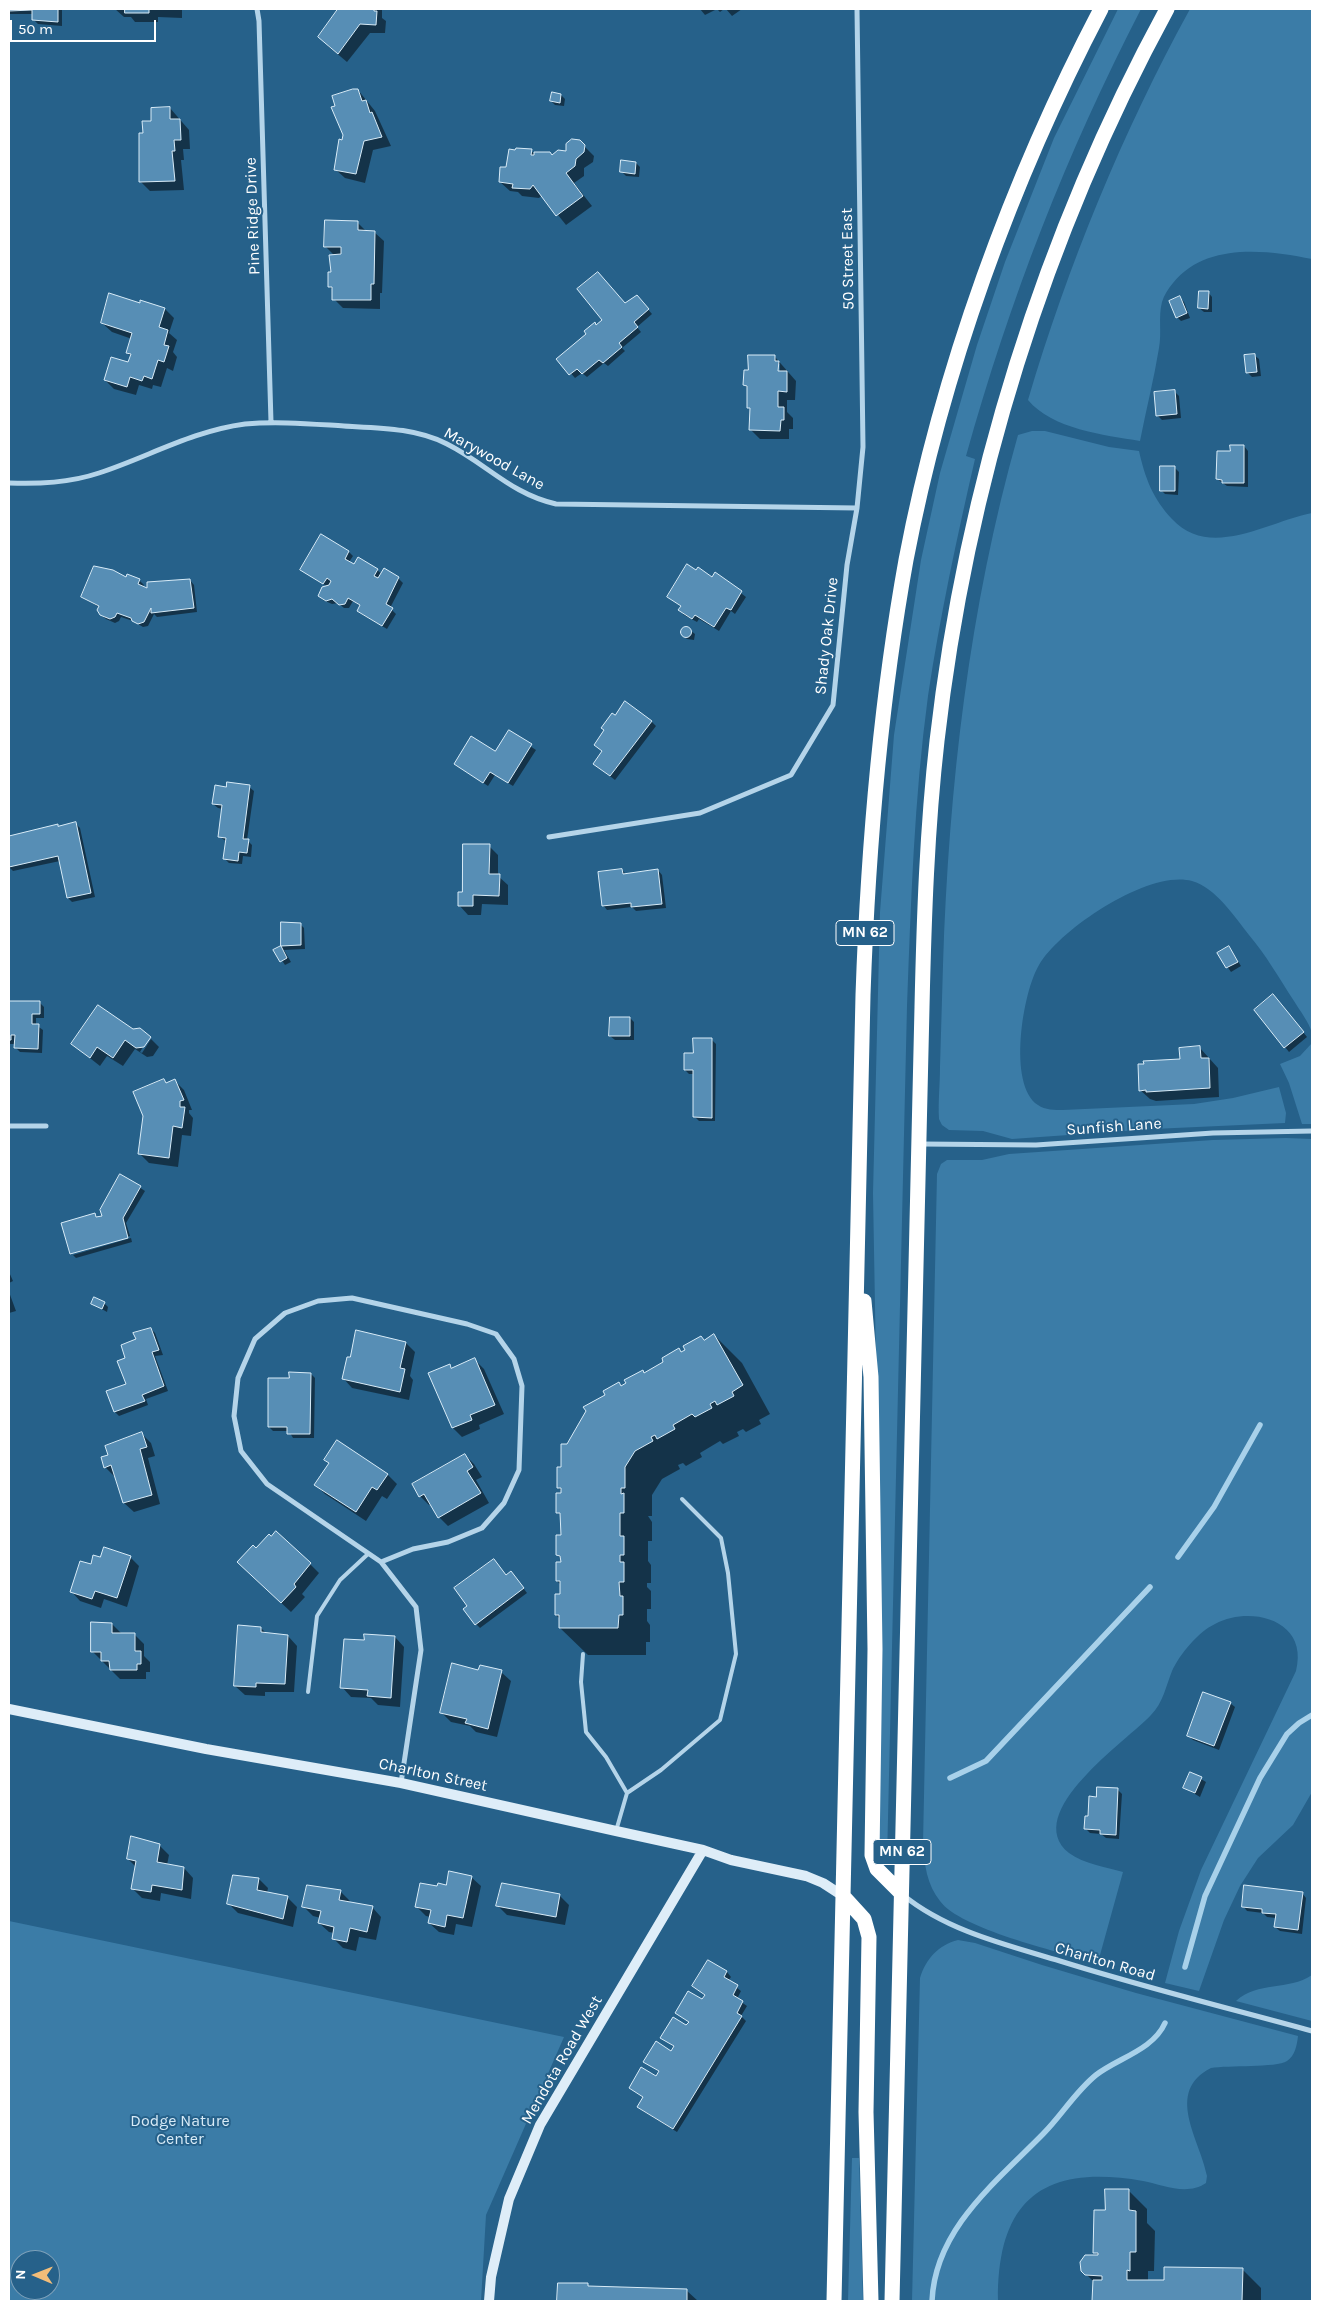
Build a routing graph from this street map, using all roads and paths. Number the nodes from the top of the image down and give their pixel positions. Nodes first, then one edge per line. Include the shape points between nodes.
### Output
1 (257, 9) edge
2 (857, 9) edge
3 (1101, 9) edge
4 (1167, 9) edge
5 (272, 422) junction
6 (9, 482) edge
7 (857, 508) junction
8 (549, 837) dead end
9 (9, 1126) edge
10 (46, 1126) dead end
11 (1312, 1131) edge
12 (918, 1144) junction
13 (858, 1224) junction
14 (682, 1499) dead end
15 (368, 1554) junction
16 (381, 1562) junction
17 (583, 1654) dead end
18 (308, 1692) dead end
19 (9, 1709) edge
20 (401, 1783) junction
21 (626, 1794) junction
22 (616, 1831) junction
23 (703, 1850) junction
24 (901, 1893) junction
25 (843, 1896) junction
26 (1312, 2031) edge
27 (489, 2301) edge
28 (834, 2301) edge
29 (871, 2301) edge
30 (892, 2301) edge

1 - 5 street, Pine Ridge Drive
2 - 7 street, 50 Street East via 864,447
3 - 13 highway, MN 62 via 1041,133 995,249 938,426 907,558 886,689 869,857
4 - 12 highway, MN 62 via 1117,108 1064,232 1006,402 974,525 948,660 934,778 924,922
5 - 6 street, Marywood Lane via 192,436 77,479 43,484
5 - 7 street, Marywood Lane via 392,429 428,436 447,444 522,493 556,504
7 - 8 street, Shady Oak Drive via 847,565 833,705 791,775 700,813
9 - 10 street
11 - 12 street, Sunfish Lane via 1183,1135 1036,1145
12 - 24 highway, MN 62
13 - 24 highway via 871,1387 876,1649 872,1855 877,1869
13 - 25 highway, MN 62
14 - 21 lane via 721,1538 736,1654 720,1720 661,1770
15 - 16 street
15 - 16 street via 267,1484 241,1451 234,1416 238,1378 256,1339 285,1313 318,1301 352,1298 467,1324 496,1334 514,1359 522,1386 519,1470 504,1503 482,1528
15 - 18 lane via 340,1580 317,1616
16 - 20 street via 416,1607 421,1650
17 - 21 lane via 581,1682 586,1732 606,1757
19 - 20 street, Charlton Street via 206,1749
20 - 22 street, Charlton Street
21 - 22 lane
22 - 23 street, Charlton Street
23 - 25 street, Charlton Street via 731,1860 806,1876
23 - 27 street, Mendota Road West via 540,2125 509,2199 491,2277
24 - 26 street, Charlton Road via 936,1917 1016,1948 1163,1992
24 - 30 highway, MN 62
25 - 28 highway, MN 62
25 - 29 highway via 864,1919 869,1937 866,2112

